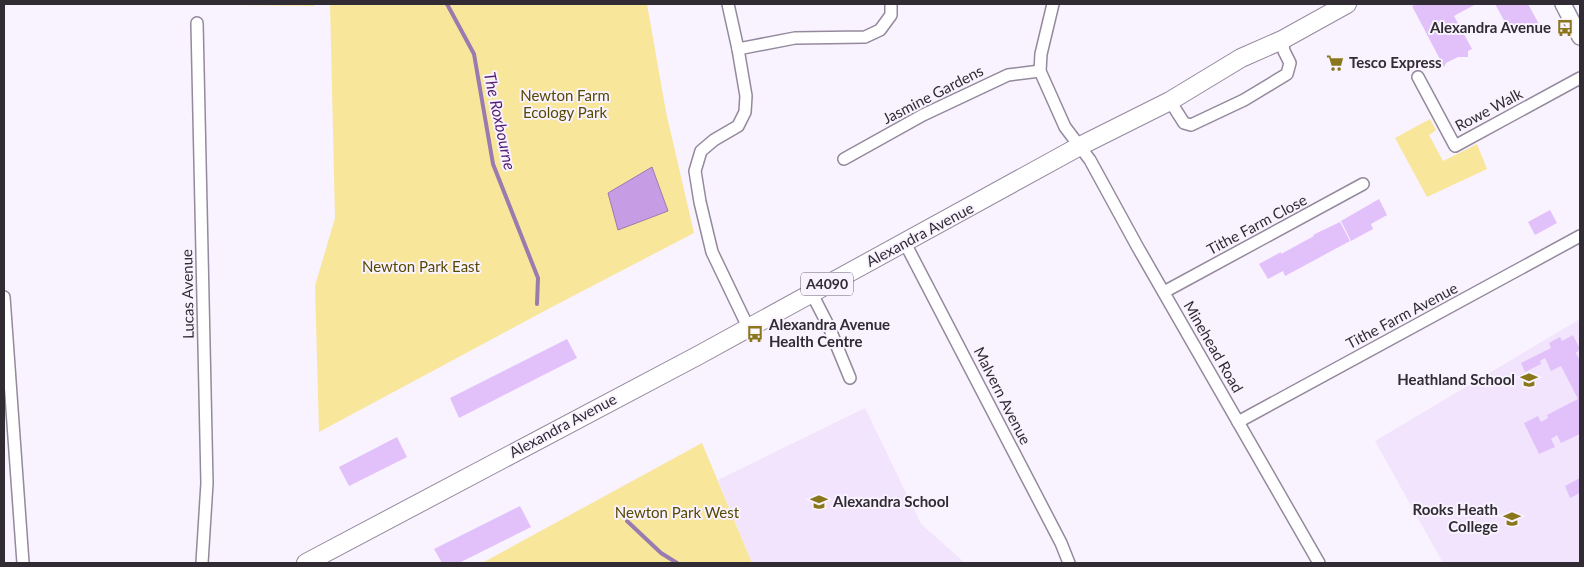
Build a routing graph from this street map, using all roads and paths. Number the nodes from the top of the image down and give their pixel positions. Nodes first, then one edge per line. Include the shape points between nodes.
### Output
1 (728, 4) edge
2 (891, 4) edge
3 (1053, 4) edge
4 (1346, 4) edge
5 (1562, 4) edge
6 (197, 23) dead end
7 (1580, 37) edge
8 (1282, 40) junction
9 (738, 49) junction
10 (1040, 71) junction
11 (1418, 77) dead end
12 (1580, 78) edge
13 (1170, 100) junction
14 (1080, 146) junction
15 (844, 159) dead end
16 (1363, 184) dead end
17 (1580, 236) edge
18 (905, 243) junction
19 (811, 292) junction
20 (1164, 292) junction
21 (4, 297) edge
22 (748, 328) junction
23 (850, 378) dead end
24 (1238, 422) junction
25 (23, 563) edge
26 (202, 563) edge
27 (306, 563) edge
28 (1069, 563) edge
29 (1319, 563) edge

1 - 9 street
2 - 9 street via 891,15 880,30 865,37 795,38
3 - 10 street
4 - 8 main road, Alexandra Avenue / A4090
5 - 7 street
6 - 26 street, Lucas Avenue via 207,483
8 - 13 main road, Alexandra Avenue / A4090 via 1241,58
8 - 13 street via 1290,63 1287,74 1244,100 1191,125 1184,123
9 - 22 street via 746,96 745,112 738,126 701,151 695,171 712,252
10 - 14 street, Minehead Road via 1065,127
10 - 15 street, Jasmine Gardens via 1008,75 923,115
11 - 12 street, Rowe Walk via 1455,146
13 - 14 main road, Alexandra Avenue / A4090
14 - 18 main road, Alexandra Avenue / A4090
14 - 20 street, Minehead Road
16 - 20 street, Tithe Farm Close
17 - 24 street, Tithe Farm Avenue
18 - 19 main road, Alexandra Avenue / A4090
18 - 28 street, Malvern Avenue
19 - 22 main road, Alexandra Avenue / A4090
19 - 23 street
20 - 24 street, Minehead Road
21 - 25 street
22 - 27 main road, Alexandra Avenue / A4090
24 - 29 street, Minehead Road

